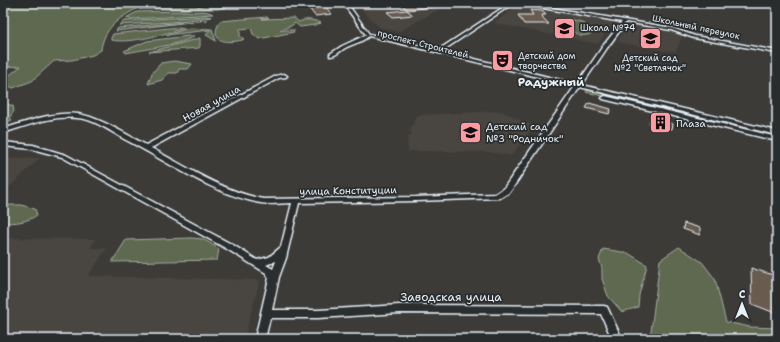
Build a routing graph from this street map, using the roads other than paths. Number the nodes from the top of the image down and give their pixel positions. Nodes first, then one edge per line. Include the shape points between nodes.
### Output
1 (345, 3) edge
2 (512, 3) edge
3 (516, 3) edge
4 (625, 21) junction
5 (368, 35) junction
6 (363, 38) junction
7 (438, 52) junction
8 (777, 52) edge
9 (332, 55) dead end
10 (284, 76) dead end
11 (576, 88) junction
12 (3, 131) edge
13 (777, 133) edge
14 (777, 139) edge
15 (3, 144) edge
16 (147, 147) junction
17 (296, 201) junction
18 (286, 246) junction
19 (256, 263) junction
20 (274, 277) junction
21 (266, 314) junction
22 (260, 339) edge
23 (617, 339) edge

1 - 5 street
2 - 7 street
3 - 4 street, Школьный переулок
4 - 8 street, Школьный переулок
4 - 11 street, улица Конституции
5 - 6 street, проспект Строителей
5 - 7 street, проспект Строителей
6 - 9 street
6 - 11 street, проспект Строителей
7 - 11 street, проспект Строителей
10 - 16 street, Новая улица
11 - 13 street, проспект Строителей
11 - 14 street, проспект Строителей
11 - 17 street, улица Конституции via 507,190 497,196
12 - 16 street, улица Конституции via 49,119 77,116 89,118
15 - 19 street via 32,147 64,156
16 - 17 street, улица Конституции via 226,191 263,201
17 - 18 street
18 - 19 street via 271,261
18 - 20 street
19 - 20 street
20 - 21 street
21 - 22 street
21 - 23 street, Заводская улица via 400,309 604,310

